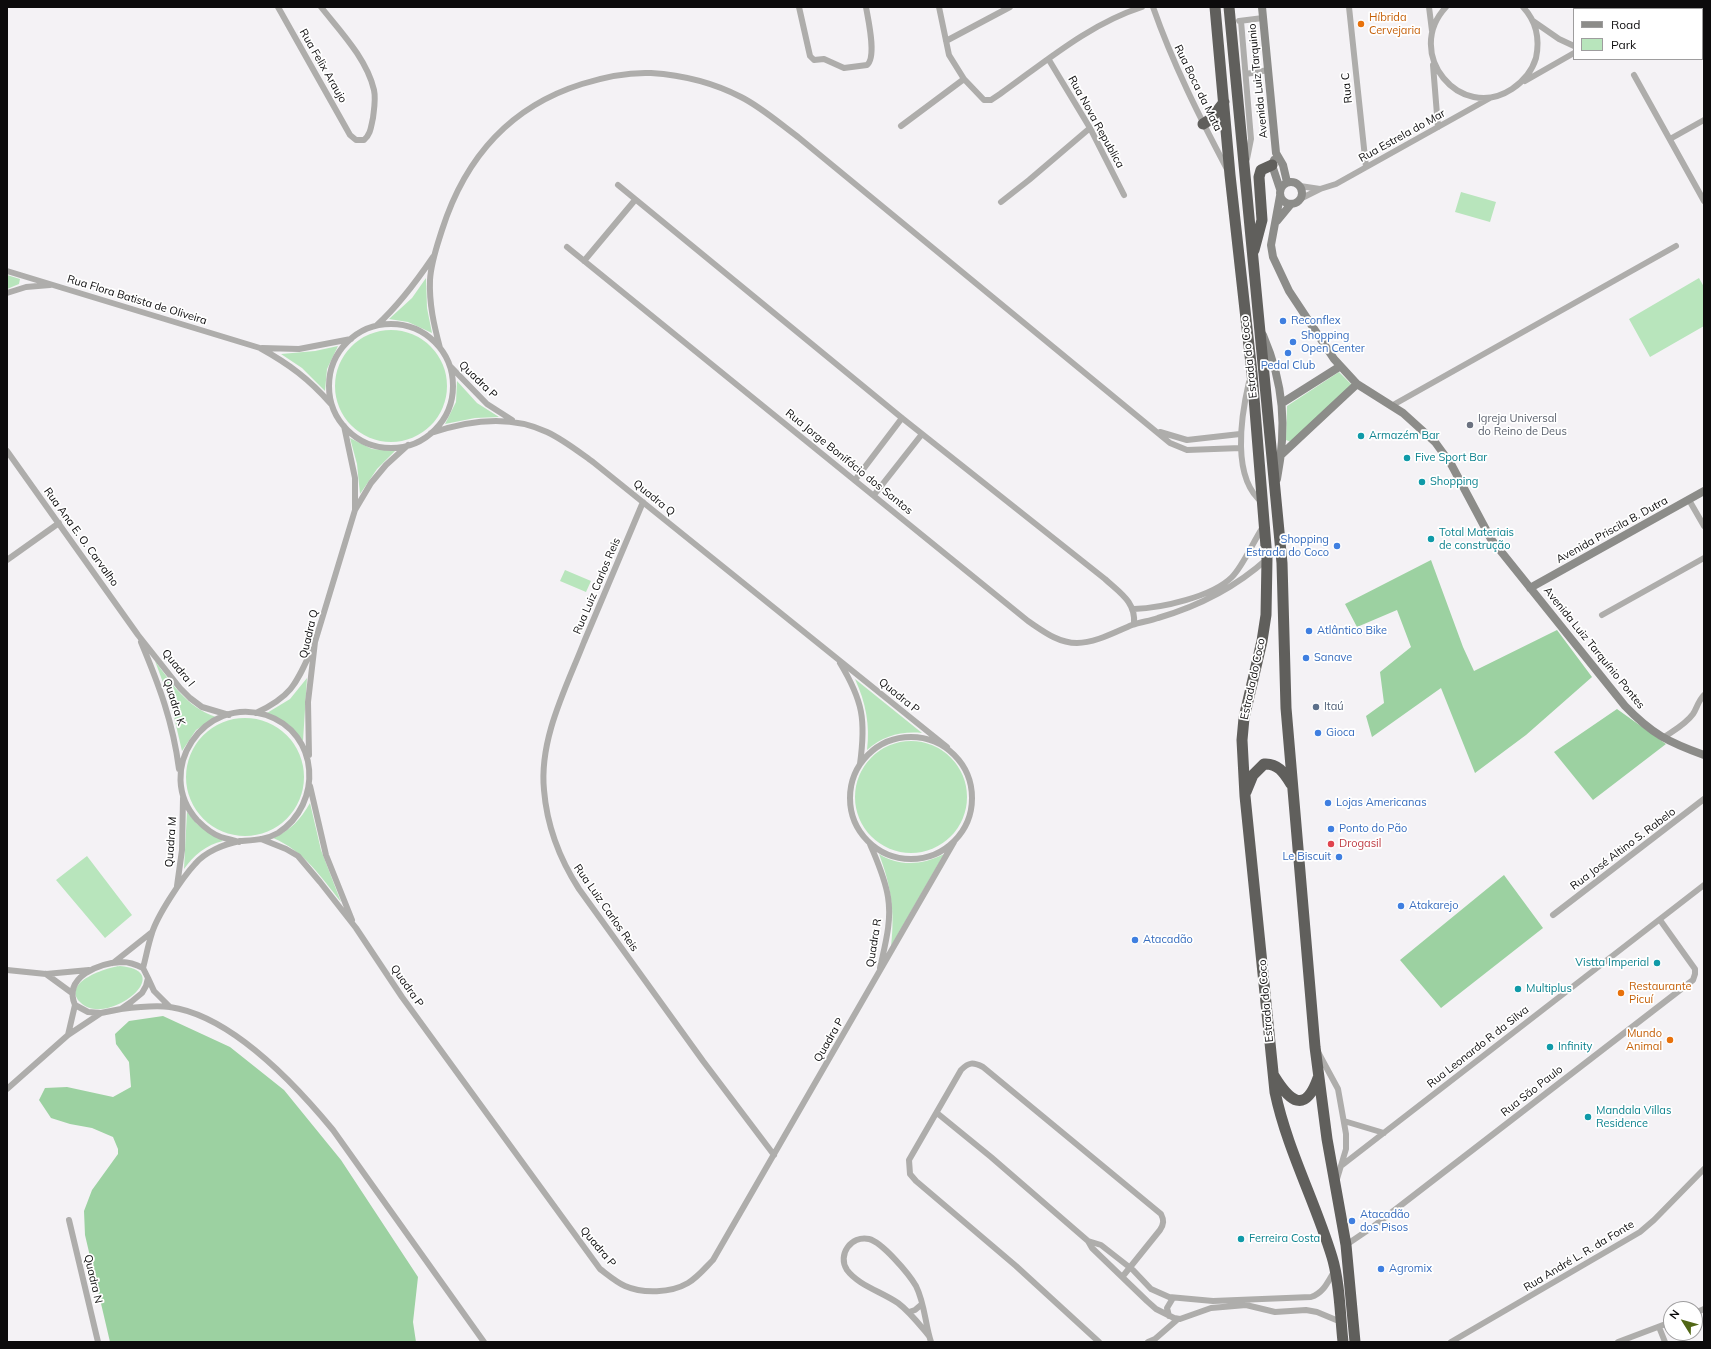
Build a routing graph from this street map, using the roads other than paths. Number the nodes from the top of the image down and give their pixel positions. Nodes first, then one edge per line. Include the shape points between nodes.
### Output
1 (278, 7) edge
2 (321, 7) edge
3 (799, 7) edge
4 (866, 7) edge
5 (939, 7) edge
6 (1010, 7) edge
7 (1142, 7) edge
8 (1153, 7) edge
9 (1215, 7) edge
10 (1229, 7) edge
11 (1262, 7) edge
12 (1349, 7) edge
13 (1429, 7) edge
14 (1446, 7) edge
15 (1523, 7) edge
16 (1263, 18) junction
17 (1532, 20) junction
18 (1236, 22) junction
19 (1432, 32) junction
20 (946, 40) junction
21 (1573, 46) edge
22 (1573, 54) edge
23 (1432, 57) junction
24 (1049, 60) junction
25 (1268, 70) junction
26 (1246, 74) junction
27 (1634, 75) dead end
28 (964, 79) junction
29 (1520, 84) junction
30 (1491, 97) junction
31 (1224, 102) junction
32 (1704, 120) edge
33 (1204, 124) junction
34 (901, 126) dead end
35 (1438, 127) junction
36 (1090, 128) junction
37 (1670, 139) junction
38 (1276, 154) junction
39 (1272, 164) junction
40 (1366, 167) junction
41 (1244, 174) junction
42 (1230, 175) junction
43 (1287, 182) junction
44 (618, 185) dead end
45 (1300, 186) junction
46 (1320, 189) junction
47 (1280, 193) junction
48 (1124, 195) dead end
49 (1300, 199) junction
50 (635, 200) junction
51 (1704, 201) edge
52 (1001, 202) dead end
53 (1290, 204) junction
54 (1276, 222) junction
55 (1676, 246) dead end
56 (567, 248) dead end
57 (434, 256) junction
58 (1252, 257) junction
59 (584, 261) junction
60 (7, 271) edge
61 (54, 285) junction
62 (7, 293) edge
63 (377, 326) junction
64 (1259, 327) junction
65 (351, 339) junction
66 (260, 348) junction
67 (440, 348) junction
68 (450, 366) junction
69 (1339, 367) junction
70 (1252, 373) junction
71 (1357, 384) junction
72 (1282, 403) junction
73 (332, 405) junction
74 (1393, 405) junction
75 (902, 418) junction
76 (513, 421) junction
77 (344, 426) junction
78 (1156, 431) junction
79 (431, 433) junction
80 (922, 434) junction
81 (1240, 434) junction
82 (1226, 436) junction
83 (1179, 439) junction
84 (408, 445) junction
85 (1178, 448) junction
86 (1241, 448) junction
87 (1229, 449) junction
88 (7, 451) edge
89 (1281, 455) junction
90 (856, 480) junction
91 (1275, 490) junction
92 (1704, 491) edge
93 (874, 495) junction
94 (1689, 500) junction
95 (643, 502) junction
96 (1263, 503) junction
97 (355, 510) junction
98 (59, 523) junction
99 (1264, 526) junction
100 (1704, 526) edge
101 (1704, 558) edge
102 (1267, 559) junction
103 (7, 560) edge
104 (1530, 588) junction
105 (1221, 589) junction
106 (1186, 599) junction
107 (1188, 606) junction
108 (1134, 609) junction
109 (1602, 615) dead end
110 (1134, 624) junction
111 (138, 635) junction
112 (315, 642) junction
113 (838, 660) junction
114 (1704, 695) edge
115 (256, 713) junction
116 (229, 715) junction
117 (1662, 738) junction
118 (947, 747) junction
119 (1704, 755) edge
120 (860, 765) junction
121 (310, 768) junction
122 (180, 778) junction
123 (309, 781) junction
124 (1292, 786) junction
125 (183, 796) junction
126 (1245, 796) junction
127 (1704, 799) edge
128 (261, 839) junction
129 (239, 842) junction
130 (954, 842) junction
131 (870, 844) junction
132 (1704, 885) edge
133 (176, 888) junction
134 (1553, 915) dead end
135 (1660, 920) junction
136 (356, 928) junction
137 (152, 932) junction
138 (113, 963) junction
139 (143, 968) junction
140 (7, 970) edge
141 (94, 970) junction
142 (46, 974) junction
143 (878, 976) junction
144 (148, 978) junction
145 (72, 993) junction
146 (75, 1005) junction
147 (170, 1007) junction
148 (122, 1009) junction
149 (100, 1013) junction
150 (68, 1035) junction
151 (1315, 1047) junction
152 (1273, 1074) junction
153 (1318, 1078) junction
154 (7, 1089) edge
155 (937, 1113) junction
156 (1344, 1120) junction
157 (1384, 1132) junction
158 (774, 1155) junction
159 (1341, 1166) junction
160 (1704, 1169) edge
161 (1335, 1184) junction
162 (69, 1220) dead end
163 (1088, 1241) junction
164 (1346, 1245) junction
165 (1130, 1268) junction
166 (1335, 1270) junction
167 (1123, 1276) junction
168 (1173, 1298) junction
169 (1293, 1298) junction
170 (1199, 1300) junction
171 (922, 1304) junction
172 (1200, 1311) junction
173 (1294, 1311) junction
174 (909, 1312) junction
175 (1169, 1316) junction
176 (1178, 1319) junction
177 (1341, 1322) junction
178 (1663, 1325) edge
179 (1659, 1327) junction
180 (930, 1339) edge
181 (98, 1342) edge
182 (484, 1342) edge
183 (1099, 1342) edge
184 (1148, 1342) edge
185 (1343, 1342) edge
186 (1355, 1342) edge
187 (1451, 1342) edge
188 (1618, 1342) edge
189 (1665, 1342) edge

1 - 2 street, Rua Felix Araujo via 350,135 360,141 367,137 371,130 375,106 374,91 363,65
3 - 4 street via 810,56 814,60 824,59 844,68 860,67 870,63 871,40
5 - 20 street
6 - 20 street
7 - 24 street via 1092,29
8 - 33 street, Rua Boca da Mata via 1167,47
9 - 31 highway, Estrada do Coco
10 - 18 highway, Estrada do Coco
11 - 16 street, Avenida Luiz Tarquinio
12 - 40 street, Rua C
13 - 19 street
14 - 19 street
15 - 17 street
16 - 18 street
16 - 25 street, Avenida Luiz Tarquinio
17 - 21 street
17 - 29 street via 1538,37 1538,50 1534,63
18 - 26 street
18 - 41 highway, Estrada do Coco
19 - 23 street
20 - 28 street via 948,55
22 - 29 street
23 - 30 street via 1438,72 1448,84 1476,97
23 - 35 street
24 - 28 street via 990,100 979,97
24 - 36 street, Rua Nova Republica
25 - 26 street
25 - 38 street, Avenida Luiz Tarquinio
26 - 41 street via 1251,139
27 - 37 street
28 - 34 street
29 - 30 street via 1506,93
30 - 35 street, Rua Estrela do Mar
31 - 33 highway
31 - 42 highway, Estrada do Coco
32 - 37 street
33 - 42 street, Rua Boca da Mata
35 - 40 street, Rua Estrela do Mar
36 - 48 street, Rua Nova Republica
36 - 52 street
37 - 51 street
38 - 39 street, Avenida Luiz Tarquinio
38 - 43 street, Avenida Luiz Tarquinio via 1283,164
39 - 47 street
39 - 58 highway via 1261,170 1259,177 1262,220
40 - 46 street, Rua Estrela do Mar via 1336,184
41 - 58 highway, Estrada do Coco
42 - 70 highway, Estrada do Coco
43 - 45 street via 1294,182
43 - 47 street
44 - 50 street
45 - 46 street, Rua Estrela do Mar
45 - 49 street
46 - 49 street, Rua Estrela do Mar
47 - 53 street via 1284,202
47 - 54 street
49 - 53 street
50 - 59 street
50 - 75 street
53 - 54 street
54 - 69 street via 1271,245 1273,257 1289,291
55 - 74 street
56 - 59 street, Rua Jorge Bonifácio dos Santos
57 - 63 street via 397,307
57 - 67 street via 430,298 432,320
57 - 78 street via 450,205 467,172 499,131 529,108 563,90 622,74 651,73 693,80 742,97 798,137
58 - 64 highway, Estrada do Coco
59 - 90 street, Rua Jorge Bonifácio dos Santos
60 - 61 street, Rua Flora Batista de Oliveira
61 - 62 street via 26,287
61 - 66 street, Rua Flora Batista de Oliveira
63 - 65 street via 368,328
63 - 67 street via 391,324 412,328 431,338
64 - 72 street via 1278,375
64 - 91 highway, Estrada do Coco
65 - 66 street, Rua Flora Batista de Oliveira via 299,349
65 - 73 street via 341,350 332,370 329,391
66 - 73 street, Rua Flora Batista de Oliveira via 304,376
67 - 68 street
68 - 76 street, Quadra P via 487,404
68 - 79 street via 453,384 450,402 443,419
69 - 71 street
69 - 72 street
70 - 81 street
70 - 96 highway, Estrada do Coco
71 - 74 street
71 - 89 street
72 - 89 street
73 - 77 street
74 - 104 street via 1435,442 1451,464 1491,539
75 - 80 street
75 - 90 street
76 - 79 street, Quadra Q via 476,422
76 - 95 street, Quadra Q via 556,437 593,462
77 - 84 street via 358,438 373,445 391,448
77 - 97 street, Quadra Q via 355,478
78 - 83 street
78 - 85 street
79 - 84 street
80 - 93 street
80 - 108 street via 1105,579
81 - 82 street
81 - 86 street
82 - 83 street
82 - 87 street
83 - 85 street via 1181,443
84 - 97 street, Quadra Q via 371,483
85 - 87 street
86 - 87 street
86 - 96 street via 1249,486 1252,493
88 - 98 street, Rua Ana E. O. Carvalho
89 - 91 street
90 - 93 street, Rua Jorge Bonifácio dos Santos
91 - 124 highway, Estrada do Coco via 1282,563 1286,708
92 - 94 street, Avenida Priscila B. Dutra
93 - 110 street, Rua Jorge Bonifácio dos Santos via 1022,616 1064,642 1078,643 1099,638
94 - 100 street
94 - 104 street, Avenida Priscila B. Dutra
95 - 113 street, Quadra Q
95 - 158 street, Rua Luiz Carlos Reis via 571,675 549,739 544,789 547,816 554,842 579,889
96 - 99 highway, Estrada do Coco
97 - 112 street, Quadra Q
98 - 103 street
98 - 111 street, Rua Ana E. O. Carvalho
99 - 102 highway, Estrada do Coco
99 - 105 street via 1233,576
101 - 109 street
102 - 105 street via 1243,579
102 - 126 highway, Estrada do Coco via 1266,616 1244,718 1242,740
104 - 117 street, Avenida Luiz Tarquínio Pontes via 1611,690 1638,719
105 - 106 street
105 - 107 street, Rua Jorge Bonifácio dos Santos
106 - 107 street
106 - 108 street via 1158,608
107 - 110 street, Rua Jorge Bonifácio dos Santos via 1159,618
108 - 110 street
111 - 116 street, Quadra l via 190,698 202,707
111 - 122 street, Quadra K via 169,713
112 - 115 street via 298,681 290,691 274,705
112 - 121 street, Quadra Q via 308,702
113 - 118 street, Quadra P
113 - 120 street via 852,683 864,721
114 - 117 street via 1689,718
115 - 116 street
115 - 121 street via 282,723 295,735 305,750
116 - 122 street via 208,724 196,735 182,762
117 - 119 street, Avenida Luiz Tarquínio Pontes
118 - 120 street via 916,736 900,737 870,752
118 - 130 street via 960,759 969,775 973,792 972,810 966,827
120 - 131 street via 852,780 852,815 859,831
121 - 123 street
122 - 125 street
123 - 128 street via 303,806 292,822 277,834
123 - 136 street via 326,855
124 - 126 highway via 1277,766 1264,764 1253,775
124 - 151 highway, Estrada do Coco
125 - 129 street via 192,814 204,828 220,837
125 - 133 street, Quadra M via 182,850
126 - 152 highway, Estrada do Coco
127 - 134 street, Rua José Altino S. Rabelo
128 - 129 street
128 - 136 street, Quadra P via 298,856
129 - 133 street via 215,849 202,857
130 - 131 street via 939,853 916,859 903,859 885,854
130 - 143 street, Quadra P
131 - 143 street, Quadra R via 883,875 888,898 887,937
132 - 135 street, Rua Leonardo R da Silva
133 - 137 street
135 - 157 street, Rua Leonardo R da Silva
135 - 164 street, Rua São Paulo via 1695,969 1693,980
136 - 158 street, Quadra P via 402,997 588,1254 612,1279 626,1287 648,1290 672,1289 688,1283 701,1273 713,1260
137 - 138 street
137 - 139 street
138 - 139 street via 124,962
138 - 141 street
139 - 144 street
140 - 142 street
141 - 142 street
141 - 145 street via 76,981
142 - 145 street
143 - 158 street, Quadra P
144 - 147 street via 154,991
144 - 148 street via 142,993
145 - 146 street
146 - 149 street via 88,1012
146 - 150 street
147 - 148 street
147 - 182 street via 184,1010 233,1034 257,1052 313,1106 358,1163
148 - 149 street
149 - 150 street
150 - 154 street
151 - 153 highway, Estrada do Coco
151 - 156 street via 1338,1089
152 - 153 highway via 1285,1092 1298,1100 1312,1094
152 - 166 highway, Estrada do Coco via 1280,1120 1317,1213
153 - 161 highway, Estrada do Coco
155 - 163 street
155 - 165 street via 966,1064 976,1063 983,1066 1161,1214 1164,1219 1160,1230
155 - 183 street via 909,1160 910,1174
156 - 157 street
156 - 159 street via 1346,1149
157 - 159 street, Rua Leonardo R da Silva
159 - 161 street
160 - 187 street, Rua André L. R. da Fonte via 1640,1232
161 - 164 highway, Estrada do Coco
162 - 181 street, Quadra N
163 - 165 street via 1101,1245
163 - 167 street via 1092,1248
164 - 186 highway, Estrada do Coco
165 - 167 street
165 - 168 street via 1151,1289
166 - 169 street via 1318,1295
166 - 177 highway, Estrada do Coco
167 - 175 street via 1156,1309
168 - 170 street
168 - 175 street via 1167,1308
169 - 170 street
169 - 173 street
170 - 172 street
171 - 174 street
171 - 174 street via 915,1285 888,1253 870,1239 863,1238 848,1246 843,1258 848,1271
171 - 180 street
172 - 173 street via 1246,1305 1275,1312
172 - 176 street
173 - 177 street via 1317,1312
174 - 180 street
175 - 176 street
176 - 184 street
177 - 185 highway, Estrada do Coco
178 - 179 street
179 - 188 street
179 - 189 street

